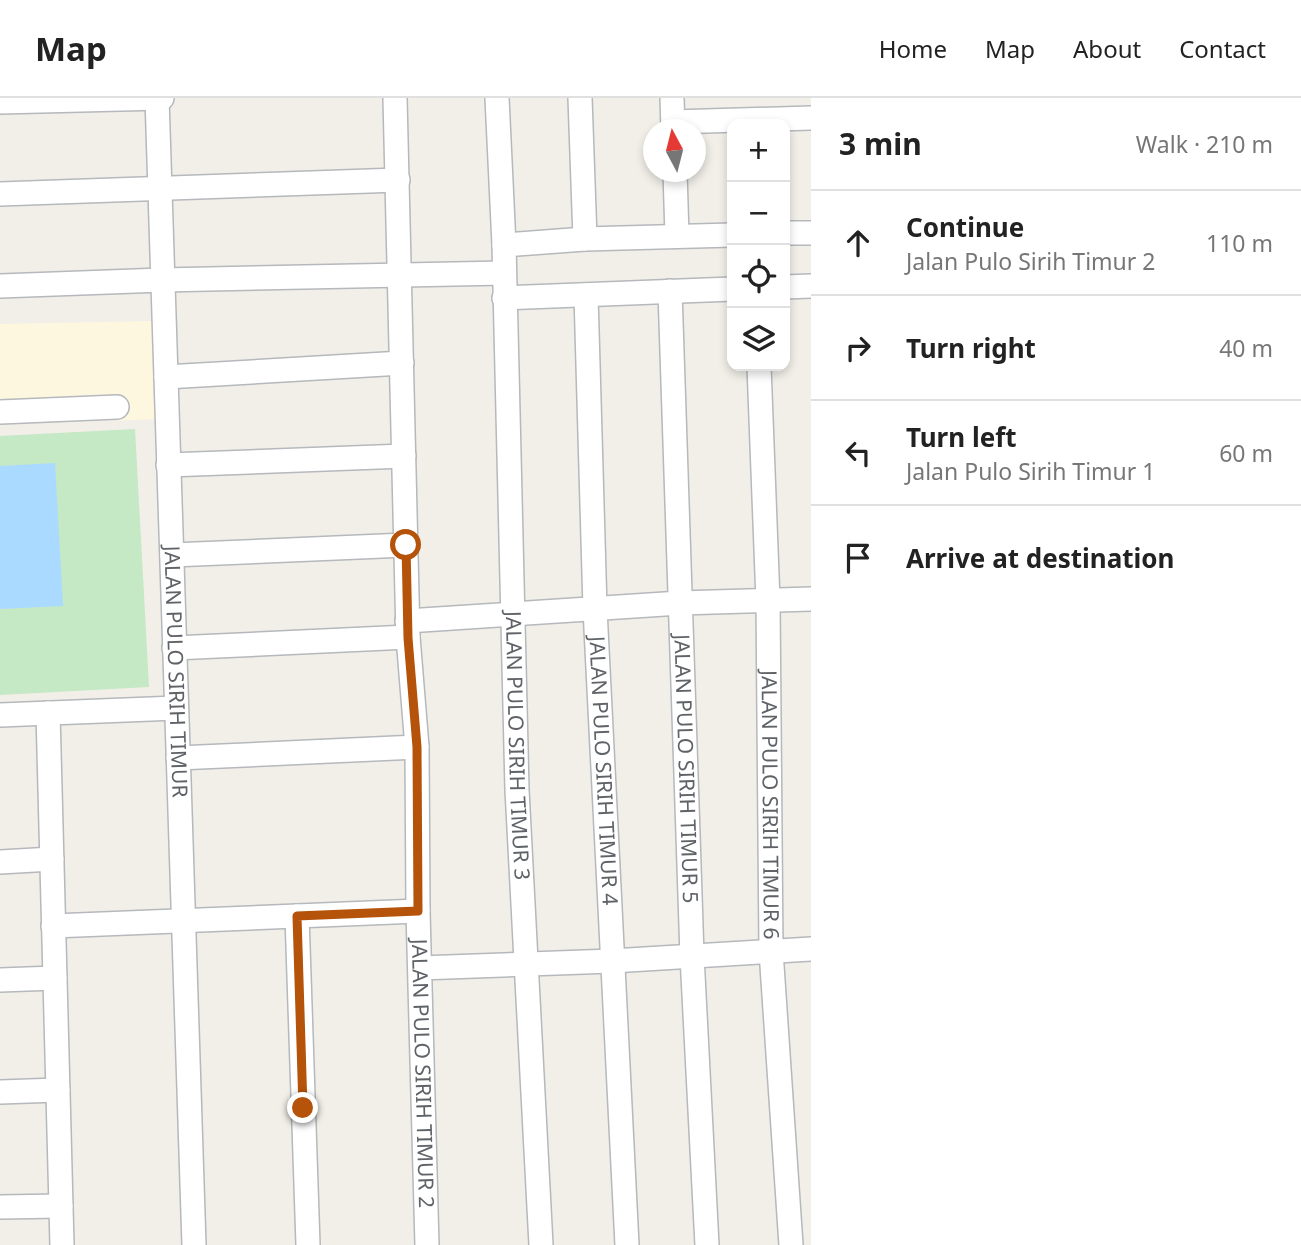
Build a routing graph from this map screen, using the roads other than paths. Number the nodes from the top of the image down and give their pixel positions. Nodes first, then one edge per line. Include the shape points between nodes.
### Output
1 (159, 98) edge
2 (395, 98) edge
3 (498, 98) edge
4 (580, 98) edge
5 (672, 98) edge
6 (0, 102) edge
7 (811, 118) edge
8 (673, 119) edge
9 (706, 124) edge
10 (398, 180) junction
11 (675, 182) edge
12 (159, 188) junction
13 (0, 194) edge
14 (790, 233) edge
15 (811, 233) edge
16 (727, 235) edge
17 (677, 236) junction
18 (585, 239) junction
19 (504, 245) junction
20 (504, 273) junction
21 (400, 274) junction
22 (162, 280) junction
23 (0, 286) edge
24 (811, 286) edge
25 (790, 287) edge
26 (727, 289) edge
27 (670, 291) junction
28 (586, 295) junction
29 (505, 298) junction
30 (402, 363) junction
31 (759, 371) edge
32 (166, 377) junction
33 (117, 407) dead end
34 (0, 412) edge
35 (404, 456) junction
36 (168, 465) junction
37 (406, 545) junction
38 (172, 555) junction
39 (811, 599) edge
40 (768, 601) junction
41 (680, 603) junction
42 (595, 609) junction
43 (512, 614) junction
44 (407, 629) junction
45 (174, 648) junction
46 (176, 708) junction
47 (48, 713) junction
48 (0, 715) edge
49 (417, 747) junction
50 (178, 758) junction
51 (52, 859) junction
52 (0, 862) edge
53 (418, 911) junction
54 (297, 916) junction
55 (183, 921) junction
56 (54, 926) junction
57 (811, 949) edge
58 (771, 951) junction
59 (692, 956) junction
60 (611, 961) junction
61 (527, 963) junction
62 (420, 968) junction
63 (55, 978) junction
64 (0, 980) edge
65 (58, 1090) junction
66 (0, 1092) edge
67 (61, 1206) junction
68 (0, 1207) edge
69 (62, 1245) edge
70 (194, 1245) edge
71 (308, 1245) edge
72 (427, 1245) edge
73 (541, 1245) edge
74 (627, 1245) edge
75 (708, 1245) edge
76 (791, 1245) edge

1 - 6 street
1 - 12 street, JALAN PULO SIRIH TIMUR
2 - 10 street, JALAN PULO SIRIH TIMUR 2
3 - 19 street, JALAN PULO SIRIH TIMUR 3
4 - 18 street
5 - 8 street
7 - 9 street
10 - 12 street
10 - 21 street, JALAN PULO SIRIH TIMUR 2
11 - 17 street
12 - 13 street
12 - 22 street, JALAN PULO SIRIH TIMUR
14 - 15 street
16 - 17 street
17 - 18 street
18 - 19 street
19 - 20 street, JALAN PULO SIRIH TIMUR 3
20 - 21 street
20 - 29 street, JALAN PULO SIRIH TIMUR 3
21 - 22 street
21 - 30 street, JALAN PULO SIRIH TIMUR 2
22 - 23 street
22 - 32 street, JALAN PULO SIRIH TIMUR
24 - 25 street
26 - 27 street
27 - 28 street
27 - 41 street, JALAN PULO SIRIH TIMUR 5
28 - 29 street
28 - 42 street, JALAN PULO SIRIH TIMUR 4
29 - 43 street, JALAN PULO SIRIH TIMUR 3
30 - 32 street
30 - 35 street, JALAN PULO SIRIH TIMUR 2
31 - 40 street, JALAN PULO SIRIH TIMUR 6
32 - 36 street, JALAN PULO SIRIH TIMUR
33 - 34 street
35 - 36 street
35 - 37 street, JALAN PULO SIRIH TIMUR 2
36 - 38 street, JALAN PULO SIRIH TIMUR
37 - 38 street
37 - 44 street, JALAN PULO SIRIH TIMUR 2
38 - 45 street, JALAN PULO SIRIH TIMUR
39 - 40 street
40 - 41 street
40 - 58 street, JALAN PULO SIRIH TIMUR 6
41 - 42 street
41 - 59 street, JALAN PULO SIRIH TIMUR 5
42 - 43 street
42 - 60 street, JALAN PULO SIRIH TIMUR 4
43 - 44 street
43 - 61 street, JALAN PULO SIRIH TIMUR 3
44 - 45 street
44 - 49 street, JALAN PULO SIRIH TIMUR 2
45 - 46 street, JALAN PULO SIRIH TIMUR
46 - 47 street
46 - 50 street, JALAN PULO SIRIH TIMUR
47 - 48 street
47 - 51 street
49 - 50 street
49 - 53 street, JALAN PULO SIRIH TIMUR 2
50 - 55 street, JALAN PULO SIRIH TIMUR
51 - 52 street
51 - 56 street
53 - 54 street
53 - 62 street, JALAN PULO SIRIH TIMUR 2
54 - 55 street
54 - 71 street
55 - 56 street
55 - 70 street, JALAN PULO SIRIH TIMUR
56 - 63 street
57 - 58 street
58 - 59 street
58 - 76 street, JALAN PULO SIRIH TIMUR 6
59 - 60 street
59 - 75 street, JALAN PULO SIRIH TIMUR 5
60 - 61 street
60 - 74 street, JALAN PULO SIRIH TIMUR 4
61 - 62 street
61 - 73 street, JALAN PULO SIRIH TIMUR 3
62 - 72 street, JALAN PULO SIRIH TIMUR 2
63 - 64 street
63 - 65 street
65 - 66 street
65 - 67 street
67 - 68 street
67 - 69 street

